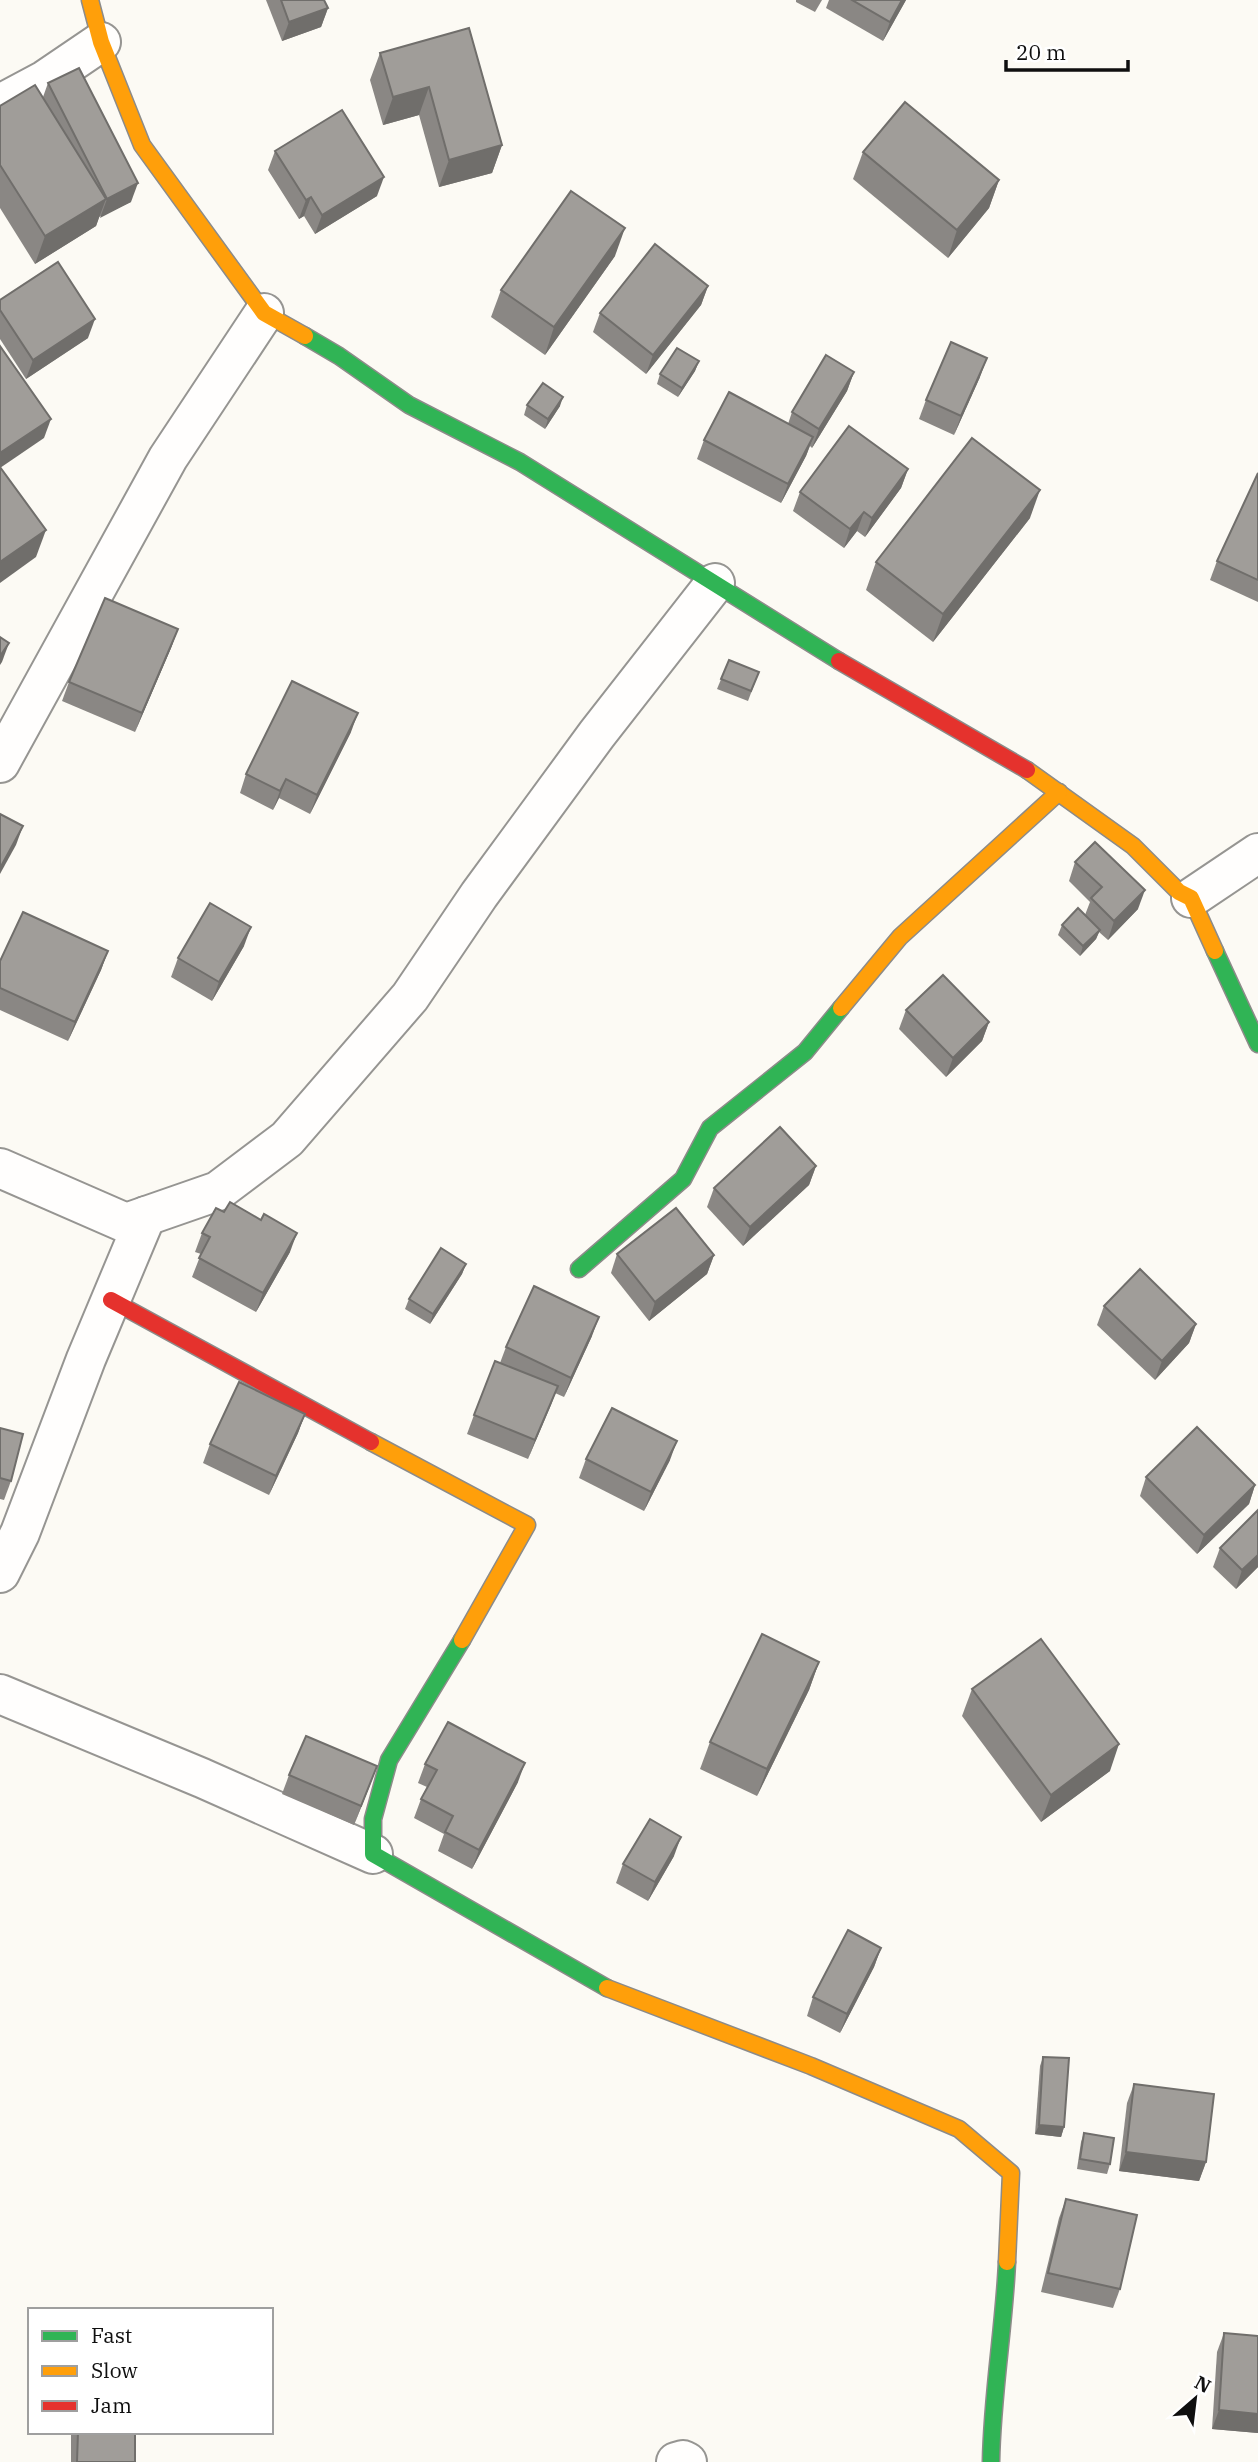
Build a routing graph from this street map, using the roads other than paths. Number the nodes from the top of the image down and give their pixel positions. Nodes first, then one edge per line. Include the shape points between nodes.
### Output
1 (90, 0) edge
2 (101, 42) junction
3 (0, 104) edge
4 (264, 313) junction
5 (715, 583) junction
6 (0, 763) edge
7 (1059, 792) junction
8 (1258, 852) edge
9 (1191, 898) junction
10 (1258, 1044) edge
11 (0, 1168) edge
12 (146, 1216) junction
13 (579, 1269) dead end
14 (111, 1300) junction
15 (0, 1573) edge
16 (0, 1694) edge
17 (373, 1854) junction
18 (676, 2462) edge
19 (687, 2462) edge
20 (991, 2462) edge

1 - 2 street
2 - 3 street
2 - 4 street via 142,145
4 - 5 street via 339,356 409,405 520,462
4 - 6 street via 168,458
5 - 7 street
5 - 12 street via 597,734 410,997 287,1139 218,1191
7 - 9 street via 1133,846 1179,892
7 - 13 street via 900,937 805,1052 710,1128 683,1179
8 - 9 street
9 - 10 street
11 - 12 street via 126,1223
12 - 14 street
14 - 15 street
14 - 17 street via 527,1525 389,1760 373,1819
16 - 17 street
17 - 20 street via 609,1989 811,2066 959,2129 1012,2173
18 - 19 street

